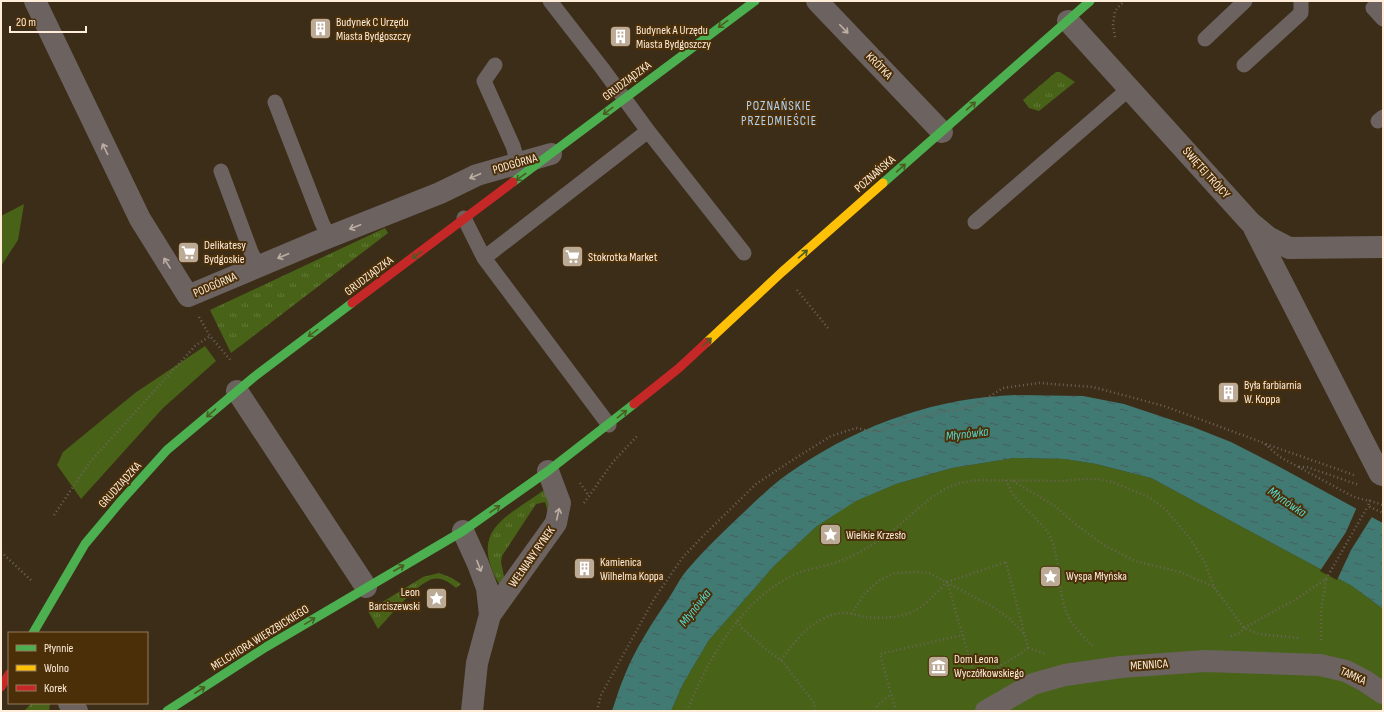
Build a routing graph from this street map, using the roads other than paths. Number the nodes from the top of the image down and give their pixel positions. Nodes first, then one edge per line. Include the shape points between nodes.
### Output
1 (35, 1) edge
2 (550, 1) edge
3 (755, 1) edge
4 (817, 1) edge
5 (1090, 1) edge
6 (1245, 1) edge
7 (1301, 1) edge
8 (1068, 21) junction
9 (1205, 39) dead end
10 (495, 65) dead end
11 (1244, 65) dead end
12 (1130, 88) junction
13 (624, 98) junction
14 (275, 102) dead end
15 (648, 131) junction
16 (942, 132) junction
17 (552, 153) junction
18 (518, 163) junction
19 (221, 171) dead end
20 (464, 218) junction
21 (975, 222) dead end
22 (1250, 222) junction
23 (329, 237) junction
24 (1383, 247) edge
25 (744, 253) dead end
26 (484, 258) junction
27 (258, 266) junction
28 (237, 391) junction
29 (609, 425) junction
30 (548, 471) junction
31 (1382, 474) edge
32 (463, 531) junction
33 (366, 587) junction
34 (490, 616) junction
35 (34, 632) edge
36 (1320, 665) joint
37 (8, 676) edge
38 (1, 687) edge
39 (1383, 693) edge
40 (167, 711) edge
41 (472, 711) edge
42 (986, 711) edge

27 -> 1 street, PODGÓRNA via 188,296 140,219
2 - 13 lane
3 -> 13 main road, GRUDZIĄDZKA
4 -> 16 street, KRÓTKA
5 - 8 main road, POZNAŃSKA
6 - 9 lane
7 - 11 lane via 1301,13
8 - 12 street, ŚWIĘTEJ TRÓJCY
16 -> 8 main road, POZNAŃSKA
10 - 18 lane via 484,81
12 - 21 lane
12 - 22 street, ŚWIĘTEJ TRÓJCY
13 - 15 lane
13 -> 17 main road, GRUDZIĄDZKA
14 - 23 lane
15 - 25 lane
15 - 26 lane
29 -> 16 main road, POZNAŃSKA via 679,368 782,272
17 - 18 street, PODGÓRNA
17 -> 20 main road, GRUDZIĄDZKA
18 -> 23 street, PODGÓRNA via 477,175 440,193
19 - 27 lane
20 - 26 lane
20 -> 28 main road, GRUDZIĄDZKA
22 - 24 street, ŚWIĘTEJ TRÓJCY via 1268,237 1289,248
22 - 31 street
23 -> 27 street, PODGÓRNA
26 - 29 lane
28 - 33 street
28 -> 35 main road, GRUDZIĄDZKA via 168,450 121,501 85,544
29 - 30 main road
32 -> 30 main road
34 -> 30 street, WEŁNIANY RYNEK via 556,523 560,503
33 -> 32 main road
32 -> 34 street, WEŁNIANY RYNEK via 487,588
40 -> 33 main road, MELCHIORA WIERZBICKIEGO
34 - 41 street, WEŁNIANY RYNEK via 477,663
36 - 39 street, TAMKA via 1346,671
36 - 42 street, MENNICA via 1206,661 1121,667 1065,675 1033,684
37 - 38 main road

